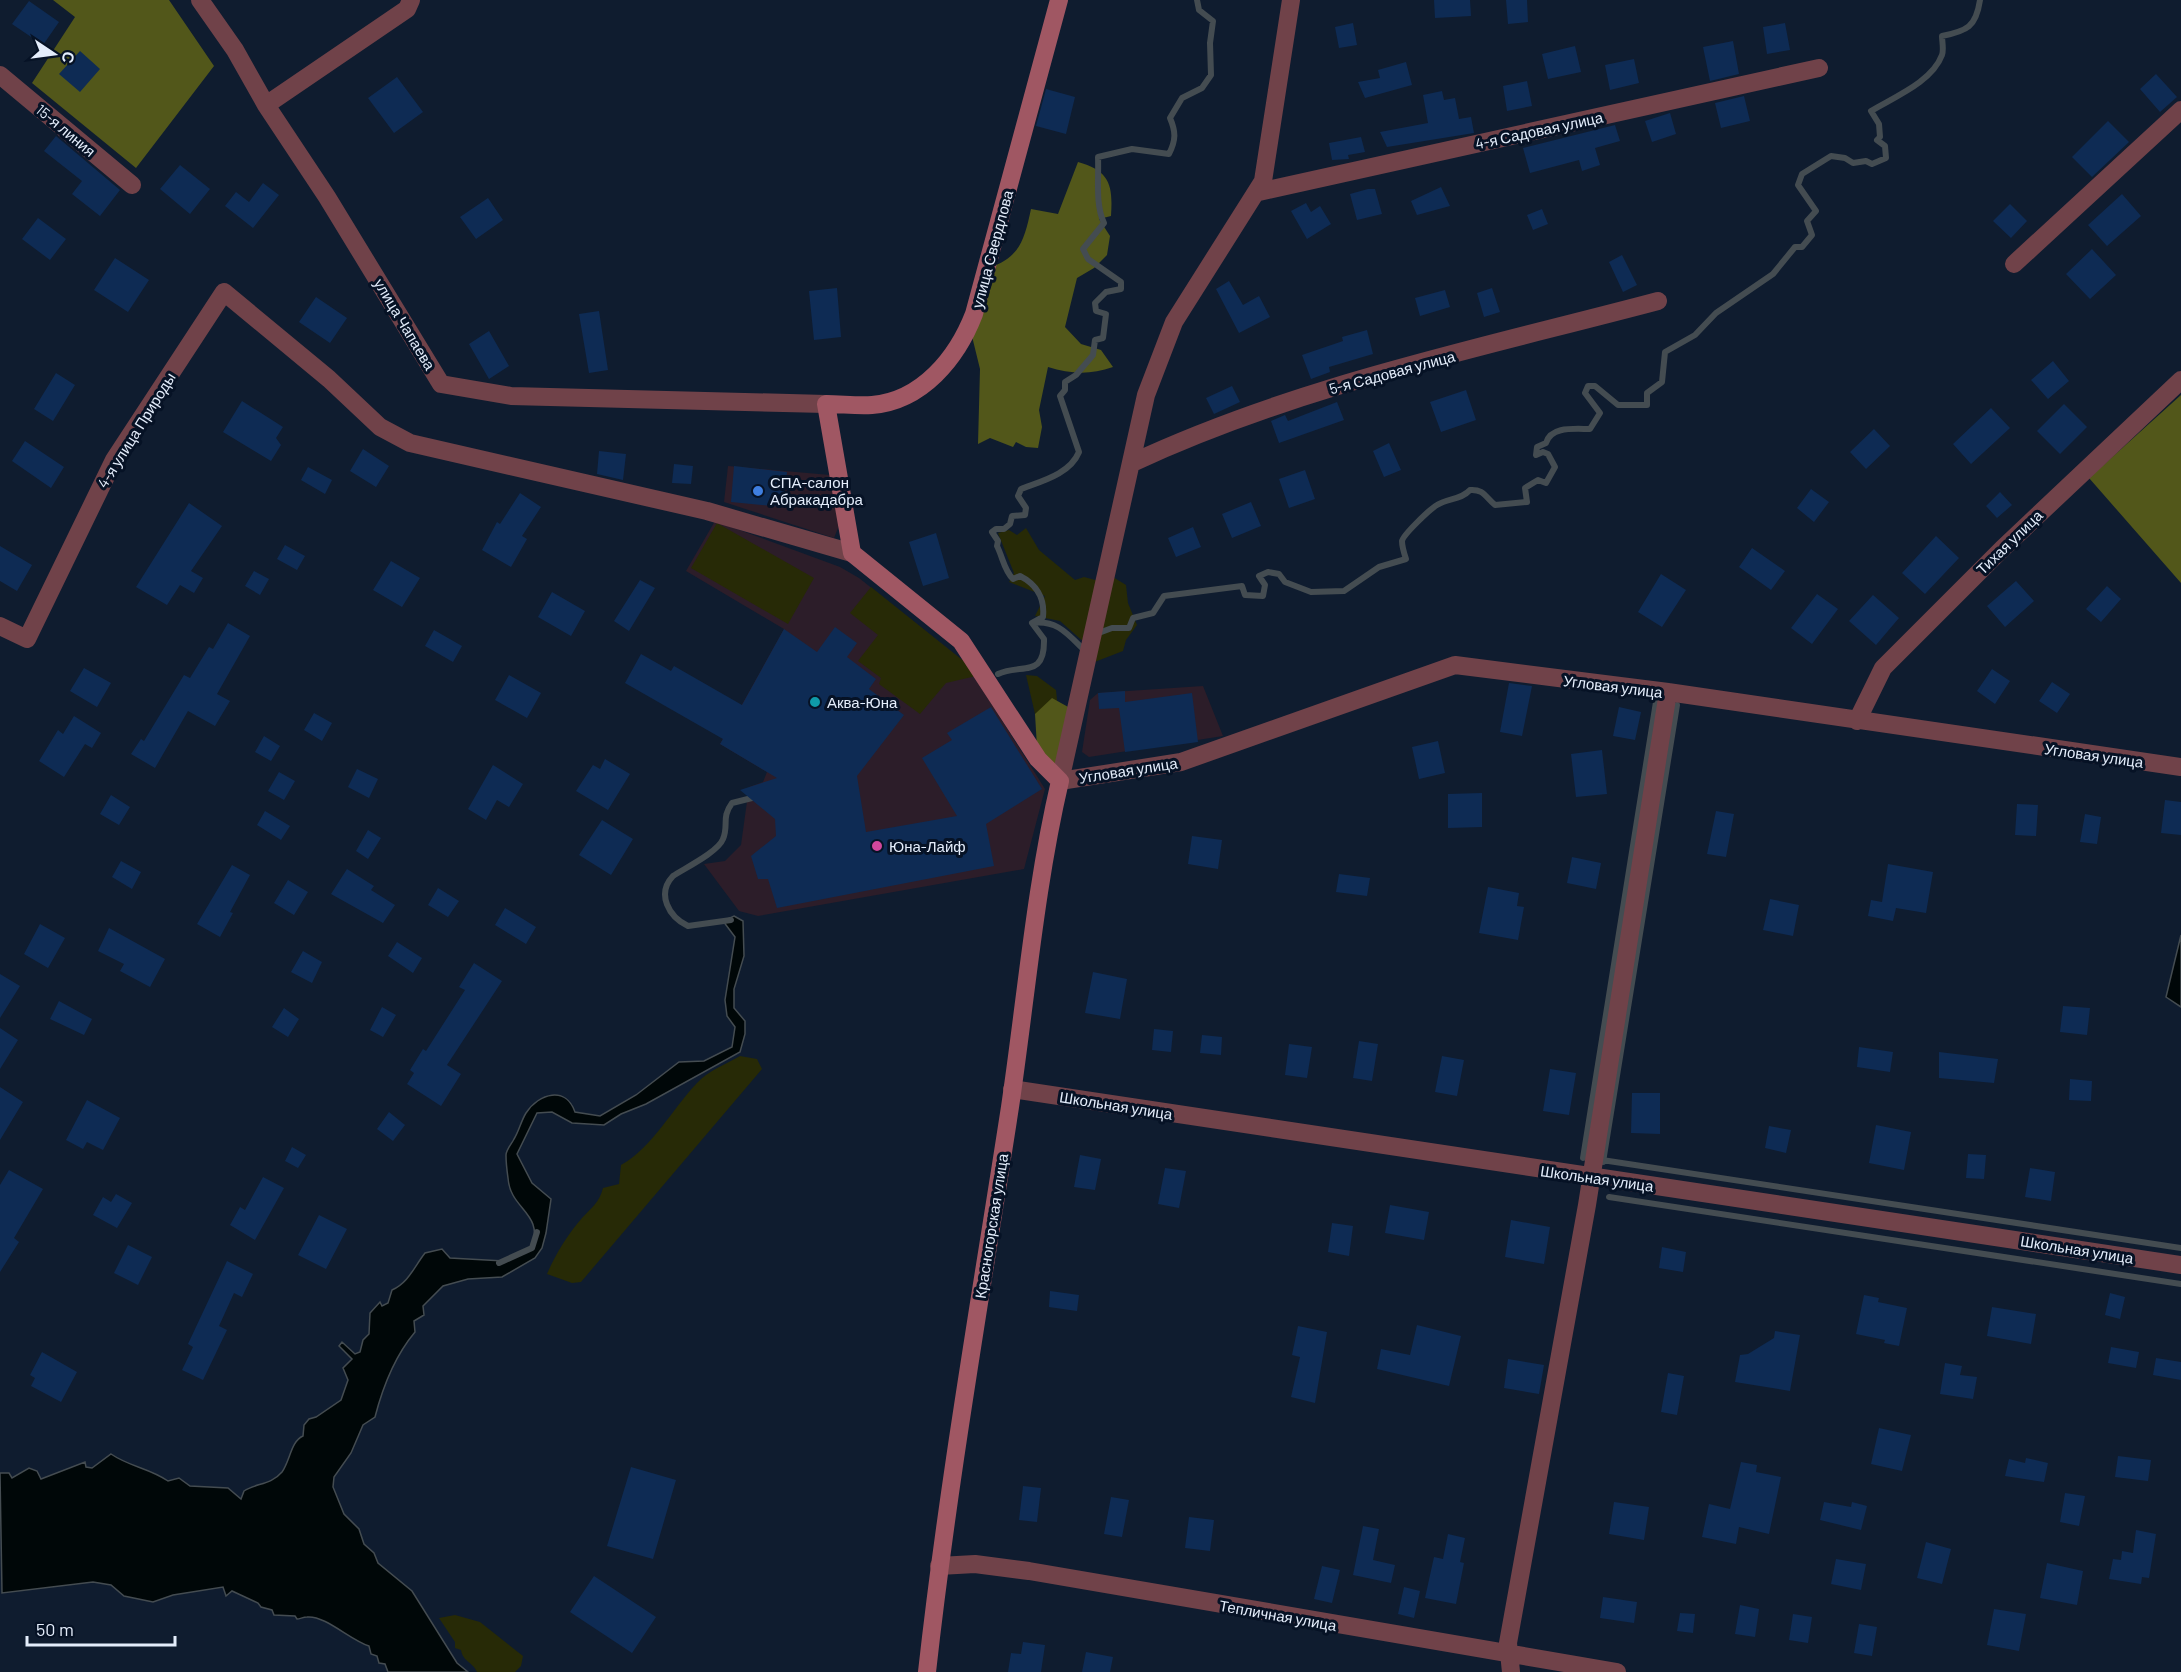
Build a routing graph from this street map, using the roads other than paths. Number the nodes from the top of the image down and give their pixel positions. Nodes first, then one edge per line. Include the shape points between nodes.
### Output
1 (200, 0) edge
2 (411, 0) edge
3 (1059, 0) edge
4 (1292, 0) edge
5 (1820, 68) dead end
6 (0, 75) edge
7 (266, 105) junction
8 (2181, 110) edge
9 (132, 185) dead end
10 (1259, 192) junction
11 (2014, 264) dead end
12 (1658, 301) dead end
13 (2181, 380) edge
14 (826, 404) junction
15 (1132, 463) junction
16 (852, 553) junction
17 (0, 626) edge
18 (1668, 693) junction
19 (1857, 721) junction
20 (2181, 767) edge
21 (1060, 781) junction
22 (1012, 1089) junction
23 (1590, 1177) junction
24 (2181, 1265) edge
25 (939, 1566) junction
26 (1510, 1664) edge
27 (927, 1672) edge
28 (1617, 1672) edge

1 - 7 street, улица Чапаева via 235,50
2 - 7 street via 407,9
3 - 14 street, улица Свердлова via 965,338 937,374 910,395 874,405
4 - 10 street
5 - 10 street, 4-я Садовая улица
6 - 9 street, 15-я линия
7 - 14 street, улица Чапаева via 441,384 511,396
8 - 11 street
10 - 15 street via 1174,322 1146,395
12 - 15 street, 5-я Садовая улица via 1334,386 1181,441
13 - 19 street, Тихая улица via 1883,668
14 - 16 street
15 - 21 street
16 - 17 street, 4-я улица Природы via 707,511 410,443 380,427 224,292 114,460 27,639
16 - 21 street via 962,641 1038,759
18 - 19 street, Угловая улица
18 - 21 street, Угловая улица via 1455,665 1181,762
18 - 23 street
19 - 20 street, Угловая улица
21 - 22 street, Красногорская улица
22 - 23 street, Школьная улица
22 - 25 street, Красногорская улица
23 - 24 street, Школьная улица
23 - 26 street
25 - 26 street, Тепличная улица via 975,1564 1029,1571
25 - 27 street, Красногорская улица
26 - 28 street, Тепличная улица

